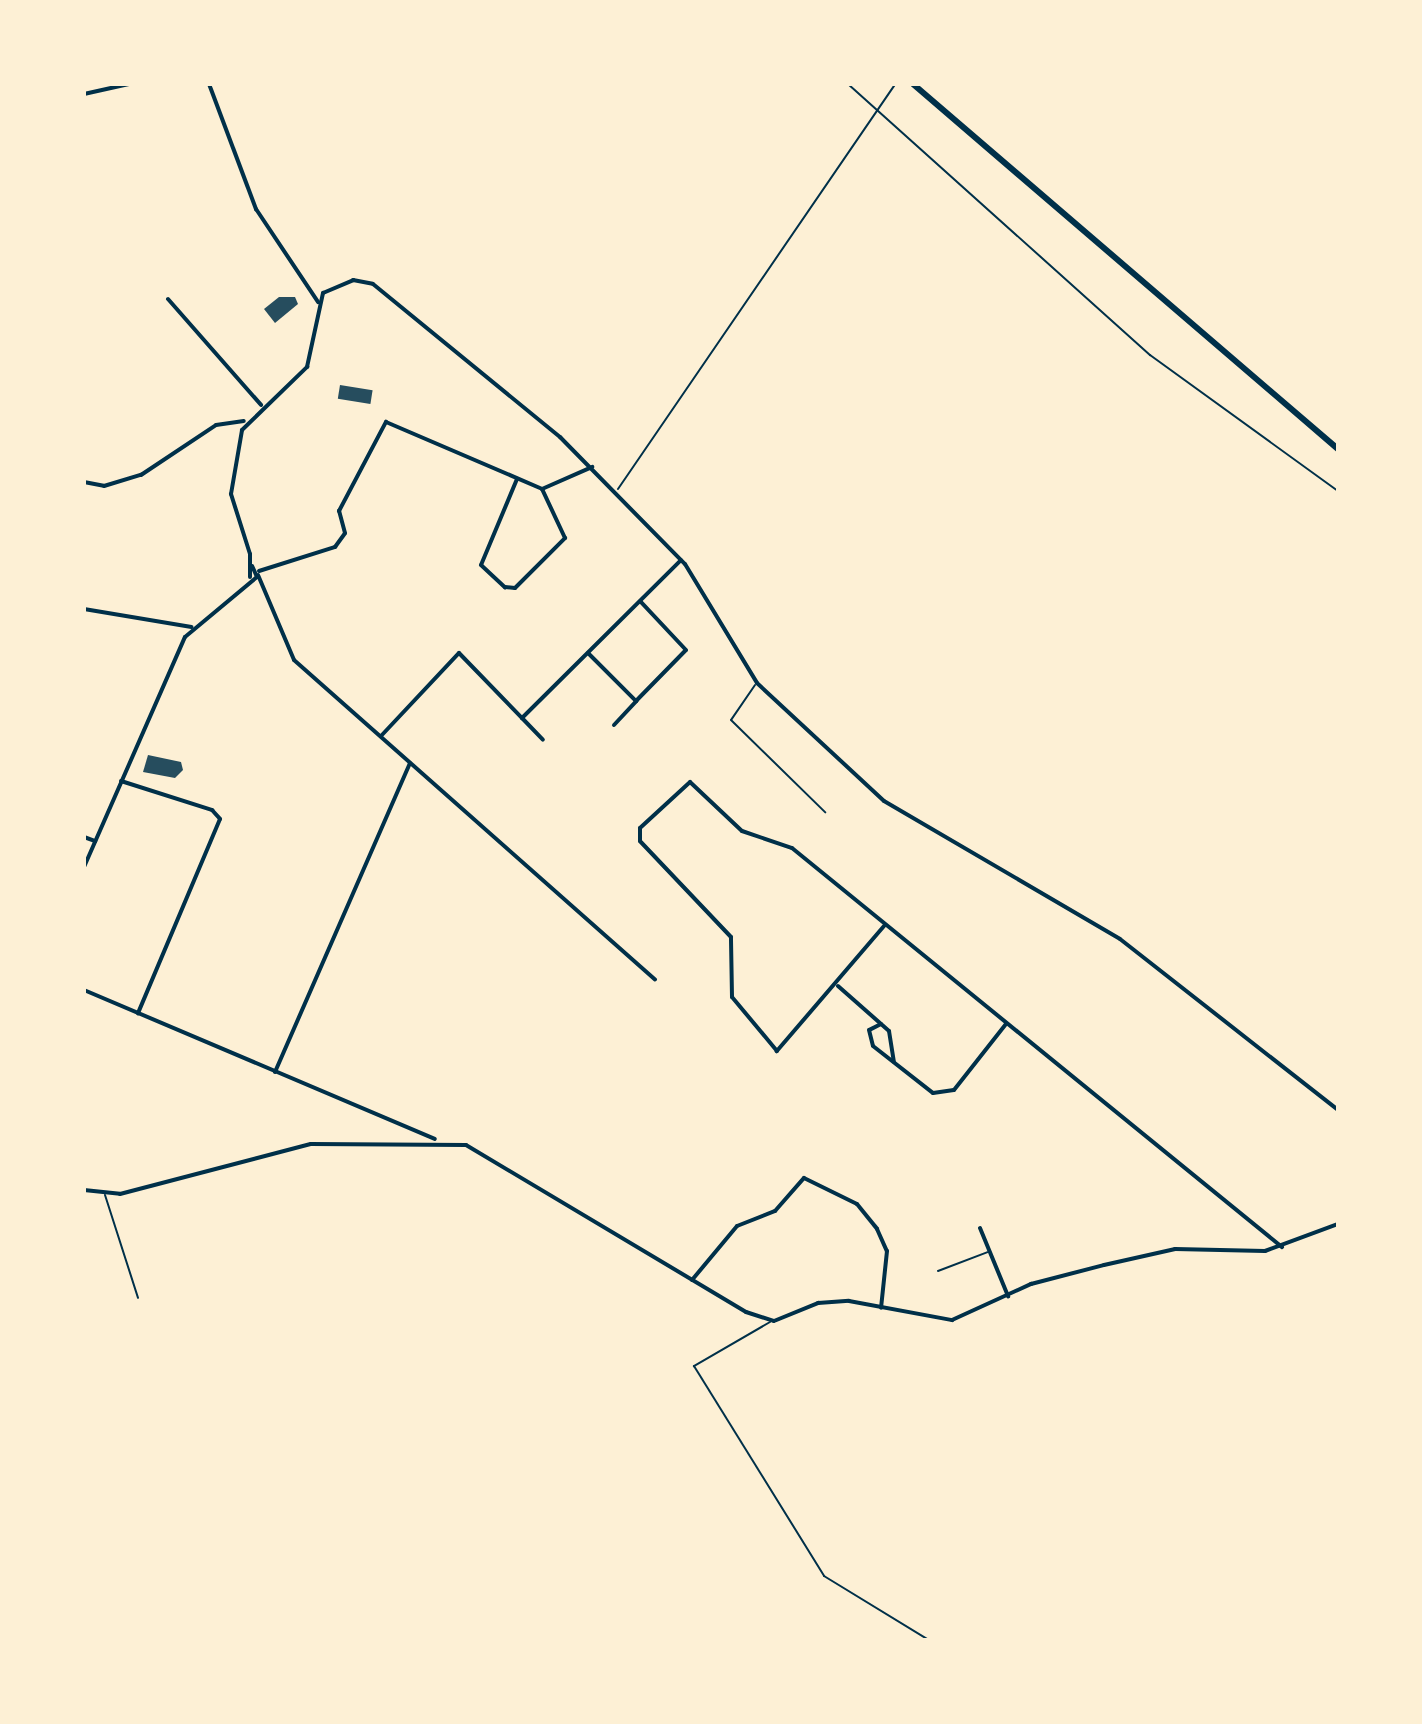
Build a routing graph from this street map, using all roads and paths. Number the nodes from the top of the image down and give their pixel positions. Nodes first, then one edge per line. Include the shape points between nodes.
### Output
1 (129, 84) edge
2 (209, 84) edge
3 (848, 84) edge
4 (895, 84) edge
5 (913, 84) edge
6 (84, 94) edge
7 (879, 108) junction
8 (314, 292) junction
9 (323, 293) junction
10 (168, 299) dead end
11 (318, 302) junction
12 (261, 405) junction
13 (244, 421) junction
14 (1338, 449) edge
15 (592, 467) junction
16 (518, 478) junction
17 (84, 482) edge
18 (542, 489) junction
19 (1338, 491) edge
20 (616, 492) junction
21 (681, 560) junction
22 (252, 566) junction
23 (259, 573) junction
24 (250, 577) junction
25 (640, 601) junction
26 (84, 609) edge
27 (192, 627) junction
28 (588, 653) junction
29 (757, 683) junction
30 (636, 701) junction
31 (522, 718) junction
32 (614, 725) dead end
33 (381, 736) junction
34 (543, 740) dead end
35 (410, 763) junction
36 (121, 781) junction
37 (825, 812) dead end
38 (84, 837) edge
39 (95, 841) junction
40 (84, 867) edge
41 (884, 926) junction
42 (655, 979) dead end
43 (837, 986) junction
44 (84, 990) edge
45 (138, 1013) junction
46 (881, 1024) junction
47 (1006, 1024) junction
48 (895, 1064) junction
49 (275, 1072) junction
50 (1338, 1110) edge
51 (443, 1141) junction
52 (84, 1190) edge
53 (105, 1195) junction
54 (1338, 1224) edge
55 (980, 1228) dead end
56 (1282, 1247) junction
57 (989, 1252) junction
58 (938, 1271) dead end
59 (692, 1280) junction
60 (1008, 1296) junction
61 (138, 1298) dead end
62 (881, 1308) junction
63 (774, 1321) junction
64 (929, 1640) edge

1 - 6 street
2 - 8 street via 256,209
3 - 7 path
4 - 7 path
5 - 14 main road
7 - 19 path via 1150,355
7 - 20 path
8 - 9 street
8 - 11 street
9 - 11 street
9 - 15 street via 353,280 373,284
10 - 12 street
11 - 12 street via 307,367
12 - 13 street
13 - 17 street via 216,425 141,475 104,486
13 - 22 street via 231,494
15 - 18 street
15 - 20 street
16 - 18 street
16 - 18 street via 481,565 505,587 515,588 565,538
16 - 23 street via 386,422 339,511 345,533 335,547
20 - 21 street
21 - 25 street
21 - 29 street
22 - 23 street
22 - 24 street
23 - 24 street
23 - 33 street via 294,660
24 - 27 street
25 - 28 street
25 - 30 street via 686,650
26 - 27 street
27 - 36 street
28 - 30 street
28 - 31 street
29 - 37 lane via 731,720
29 - 50 street via 884,801 1120,939
30 - 32 street
31 - 33 street via 459,653
31 - 34 street
33 - 35 street
35 - 42 street
35 - 49 street
36 - 39 street
36 - 45 street via 212,810 220,819
38 - 39 street
39 - 40 street
41 - 43 street
41 - 43 street via 792,848 727,820 690,782 640,828 640,841 731,937 732,997 777,1051
41 - 47 street
43 - 46 street
44 - 45 street
45 - 49 street
46 - 48 street
46 - 48 street via 868,1037
47 - 48 street via 954,1090 933,1093
47 - 56 street
49 - 51 street
51 - 53 street via 289,1147
51 - 59 street via 484,1153
52 - 53 street
53 - 61 lane
54 - 56 street
55 - 57 street
56 - 60 street via 1175,1249
57 - 58 lane
57 - 60 street
59 - 62 street via 737,1226 775,1211 804,1178 857,1204 877,1229 887,1251
59 - 63 street
60 - 62 street via 952,1320
62 - 63 street via 818,1303
63 - 64 lane via 694,1366 824,1576

